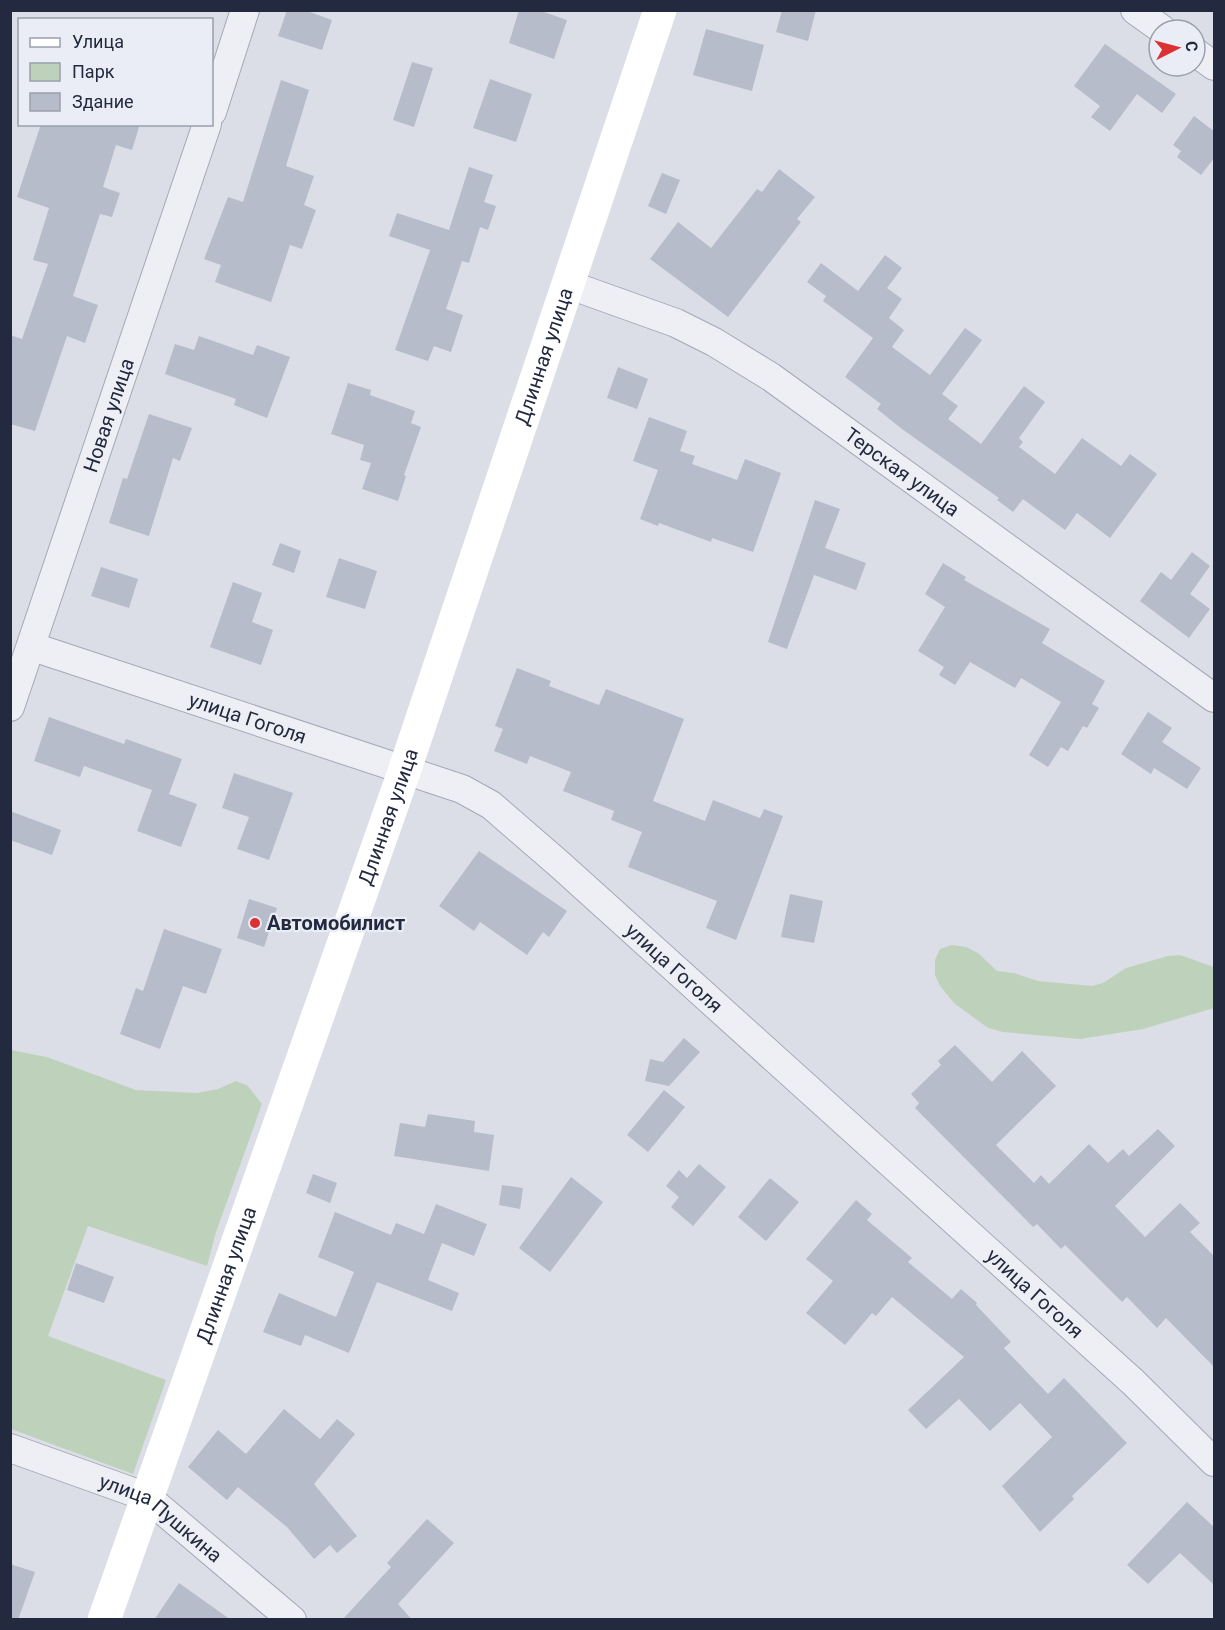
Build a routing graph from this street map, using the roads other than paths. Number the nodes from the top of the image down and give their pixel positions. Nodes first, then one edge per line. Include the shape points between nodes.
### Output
1 (245, 10) edge
2 (660, 10) edge
3 (213, 108) edge
4 (206, 126) edge
5 (567, 284) junction
6 (33, 647) junction
7 (1215, 698) edge
8 (10, 707) edge
9 (404, 772) junction
10 (10, 1448) edge
11 (1215, 1462) edge
12 (147, 1497) junction
13 (104, 1620) edge
14 (292, 1620) edge

1 - 3 street
2 - 5 street, Длинная улица
4 - 6 street, Новая улица
5 - 7 street, Терская улица via 676,323 771,378
5 - 9 street, Длинная улица
6 - 8 street, Новая улица
6 - 9 street, улица Гоголя
9 - 11 street, улица Гоголя via 462,789 490,805 1124,1374
9 - 12 street, Длинная улица
10 - 12 street, улица Пушкина
12 - 13 street, Длинная улица
12 - 14 street, улица Пушкина

